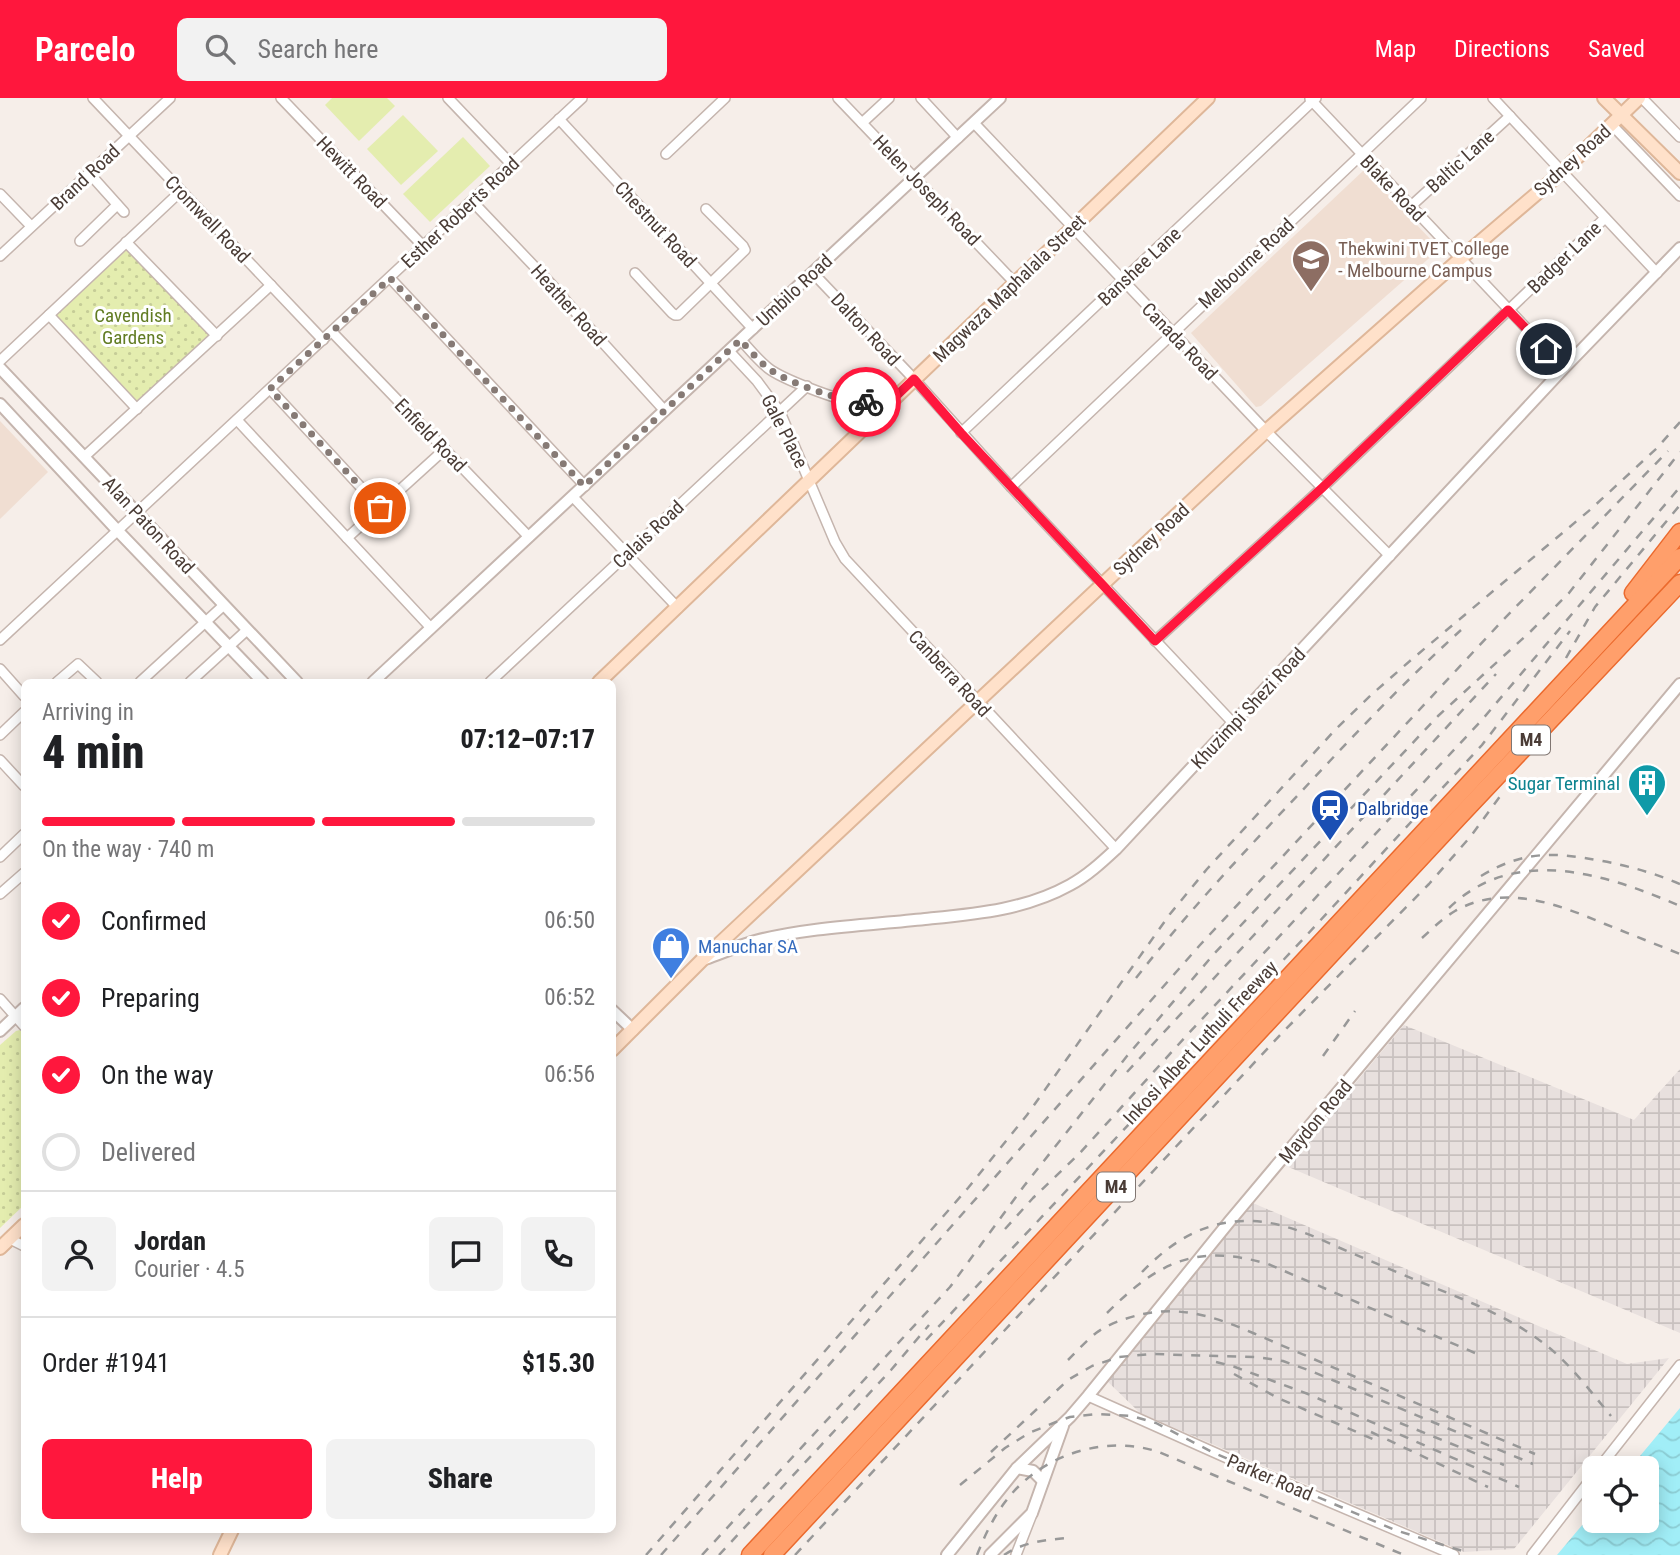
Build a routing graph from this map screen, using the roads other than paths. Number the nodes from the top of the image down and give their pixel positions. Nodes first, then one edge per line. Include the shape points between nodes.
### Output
1 (93, 98) edge
2 (170, 98) edge
3 (281, 98) edge
4 (448, 98) edge
5 (582, 98) edge
6 (725, 98) edge
7 (838, 98) edge
8 (889, 98) edge
9 (921, 98) edge
10 (1000, 98) edge
11 (1208, 98) edge
12 (1421, 98) edge
13 (1493, 98) edge
14 (1604, 98) edge
15 (1641, 98) edge
16 (1313, 99) edge
17 (1621, 115) junction
18 (1510, 116) junction
19 (559, 119) junction
20 (862, 123) junction
21 (974, 123) junction
22 (1611, 124) junction
23 (129, 135) junction
24 (1680, 137) edge
25 (958, 138) junction
26 (666, 154) dead end
27 (1362, 155) junction
28 (511, 164) junction
29 (1562, 172) junction
30 (89, 173) junction
31 (1680, 173) edge
32 (915, 178) junction
33 (181, 191) junction
34 (0, 194) edge
35 (1680, 196) edge
36 (472, 201) junction
37 (117, 205) junction
38 (1411, 206) junction
39 (706, 209) dead end
40 (124, 212) dead end
41 (1605, 218) junction
42 (32, 226) junction
43 (1073, 226) junction
44 (80, 241) dead end
45 (126, 242) junction
46 (423, 246) junction
47 (1680, 248) edge
48 (0, 256) edge
49 (1460, 259) junction
50 (635, 273) dead end
51 (813, 273) junction
52 (1657, 273) junction
53 (390, 278) junction
54 (1123, 281) junction
55 (711, 283) junction
56 (1015, 283) junction
57 (271, 285) junction
58 (1508, 310) junction
59 (49, 315) junction
60 (753, 329) junction
61 (332, 332) junction
62 (1172, 333) junction
63 (217, 336) junction
64 (323, 340) junction
65 (740, 340) junction
66 (729, 351) junction
67 (0, 360) edge
68 (0, 368) edge
69 (1564, 368) junction
70 (914, 379) junction
71 (807, 386) junction
72 (270, 389) junction
73 (894, 398) junction
74 (0, 404) edge
75 (137, 409) junction
76 (665, 411) junction
77 (780, 412) junction
78 (237, 420) junction
79 (1266, 431) junction
80 (961, 433) junction
81 (445, 449) junction
82 (84, 457) junction
83 (810, 481) junction
84 (584, 486) junction
85 (1011, 487) junction
86 (1322, 488) junction
87 (573, 497) junction
88 (380, 508) junction
89 (136, 512) junction
90 (117, 530) junction
91 (1680, 532) edge
92 (529, 537) junction
93 (347, 538) junction
94 (626, 554) junction
95 (1390, 556) junction
96 (1680, 557) edge
97 (1680, 583) edge
98 (1102, 584) junction
99 (1677, 598) edge
100 (224, 605) junction
101 (678, 608) junction
102 (206, 622) junction
103 (431, 628) junction
104 (1612, 629) junction
105 (247, 630) junction
106 (0, 640) edge
107 (1155, 641) junction
108 (229, 646) junction
109 (1604, 664) junction
110 (0, 669) edge
111 (60, 679) edge
112 (94, 679) edge
113 (143, 679) edge
114 (193, 679) edge
115 (260, 679) edge
116 (294, 679) edge
117 (376, 679) edge
118 (493, 679) edge
119 (602, 679) edge
120 (1680, 684) edge
121 (21, 693) edge
122 (977, 702) junction
123 (21, 715) edge
124 (1234, 724) junction
125 (0, 734) edge
126 (0, 760) edge
127 (21, 783) edge
128 (21, 837) edge
129 (1116, 849) junction
130 (0, 857) edge
131 (21, 876) edge
132 (0, 894) edge
133 (702, 960) junction
134 (0, 999) edge
135 (21, 1011) edge
136 (616, 1014) edge
137 (16, 1016) junction
138 (21, 1022) edge
139 (633, 1030) junction
140 (0, 1031) edge
141 (616, 1045) edge
142 (21, 1228) edge
143 (5, 1243) edge
144 (1680, 1365) edge
145 (1088, 1396) junction
146 (1063, 1423) junction
147 (1608, 1456) edge
148 (1017, 1468) junction
149 (1043, 1481) junction
150 (1582, 1490) edge
151 (1032, 1513) junction
152 (231, 1533) edge
153 (950, 1551) edge
154 (220, 1555) edge
155 (750, 1555) edge
156 (772, 1555) edge
157 (964, 1555) edge
158 (990, 1555) edge
159 (1016, 1555) edge
160 (1454, 1555) edge
161 (1532, 1555) edge

1 - 23 street, Cromwell Road
2 - 23 street, Brand Road
3 - 46 street, Hewitt Road
4 - 28 street
5 - 19 street, Esther Roberts Road
6 - 26 street
7 - 20 street, Helen Joseph Road
8 - 20 street
9 - 25 street
10 - 21 street, Umbilo Road
11 - 43 main road, Magwaza Maphalala Street
12 - 27 street, Melbourne Road
13 - 18 street
14 - 17 main road
15 - 17 main road, Sydney Road
15 - 24 street
16 - 27 street, Blake Road
16 - 54 street, Banshee Lane
17 - 22 main road, Sydney Road
17 - 31 main road
18 - 29 street
18 - 38 street, Baltic Lane
19 - 28 street, Esther Roberts Road
19 - 55 street, Chestnut Road
20 - 32 street, Helen Joseph Road
21 - 25 street, Umbilo Road
21 - 43 street, Canada Road
22 - 29 main road, Sydney Road
22 - 35 street
23 - 30 street, Brand Road
23 - 33 street, Cromwell Road
25 - 32 street, Umbilo Road
27 - 38 street, Blake Road
27 - 62 street, Melbourne Road
28 - 36 street, Esther Roberts Road
29 - 41 street
29 - 49 main road, Sydney Road
30 - 37 street
30 - 42 street, Brand Road
32 - 51 street, Umbilo Road
32 - 56 street, Helen Joseph Road
33 - 45 street
33 - 57 street, Cromwell Road
34 - 42 street
36 - 46 street, Esther Roberts Road
36 - 76 street, Heather Road
37 - 40 street
37 - 44 street
38 - 49 street, Blake Road
39 - 55 street via 745,250
41 - 52 street
41 - 58 street, Badger Lane
42 - 48 street, Brand Road
43 - 54 street, Canada Road
43 - 56 main road, Magwaza Maphalala Street
45 - 59 street
45 - 63 street
46 - 53 street, Esther Roberts Road
47 - 52 street, Khuzimpi Shezi Road
49 - 58 street, Blake Road
49 - 79 main road, Sydney Road
50 - 55 street via 675,315
51 - 60 street, Umbilo Road
51 - 70 street, Dalton Road
52 - 69 street, Khuzimpi Shezi Road
53 - 61 street, Esther Roberts Road
53 - 84 street
54 - 62 street, Canada Road
54 - 80 street, Banshee Lane
55 - 60 street, Chestnut Road
56 - 70 main road, Magwaza Maphalala Street
57 - 63 street
57 - 64 street, Cromwell Road
58 - 69 street, Blake Road
58 - 86 street, Badger Lane
59 - 67 street
59 - 75 street
60 - 65 street, Umbilo Road
61 - 64 street, Esther Roberts Road
61 - 81 street, Enfield Road
62 - 79 street, Canada Road
62 - 85 street, Melbourne Road
63 - 75 street
64 - 72 street, Esther Roberts Road
65 - 66 street, Umbilo Road
65 - 71 street, Gale Place via 770,370
66 - 76 street, Umbilo Road
66 - 77 street, Gale Place
68 - 82 street, Alan Paton Road
69 - 95 street, Khuzimpi Shezi Road
70 - 73 main road, Magwaza Maphalala Street
70 - 80 street, Dalton Road
71 - 73 street, Gale Place via 858,402
71 - 77 street, Calais Road
72 - 78 street, Esther Roberts Road
72 - 88 street
73 - 83 main road, Magwaza Maphalala Street
74 - 90 street, Alan Paton Road
75 - 82 street
76 - 84 street, Umbilo Road
77 - 83 street, Gale Place
77 - 94 street, Calais Road
78 - 89 street, Esther Roberts Road
78 - 93 street
79 - 86 street, Canada Road
79 - 98 main road, Sydney Road
80 - 85 street, Dalton Road
81 - 88 street
81 - 92 street, Enfield Road
82 - 89 street, Alan Paton Road
83 - 101 main road, Magwaza Maphalala Street
83 - 122 street, Canberra Road via 845,559
84 - 87 street, Umbilo Road
85 - 98 street, Dalton Road
86 - 95 street, Canada Road
86 - 107 street, Badger Lane
87 - 92 street, Umbilo Road
87 - 94 street
88 - 93 street
89 - 90 street, Esther Roberts Road
89 - 100 street, Alan Paton Road
90 - 102 street, Alan Paton Road
90 - 106 street, Esther Roberts Road
91 - 104 highway
92 - 103 street, Umbilo Road
93 - 103 street
94 - 101 street
94 - 118 street, Calais Road
95 - 124 street, Khuzimpi Shezi Road
96 - 104 highway, Inkosi Albert Luthuli Freeway / M4
97 - 109 highway, Inkosi Albert Luthuli Freeway / M4
98 - 107 street, Dalton Road
98 - 122 main road, Sydney Road
99 - 109 highway
100 - 102 street
100 - 105 street, Alan Paton Road
101 - 119 main road, Magwaza Maphalala Street
102 - 108 street, Alan Paton Road
102 - 113 street
103 - 117 street, Umbilo Road
104 - 155 highway, Inkosi Albert Luthuli Freeway / M4
105 - 108 street
105 - 116 street, Alan Paton Road
107 - 124 street, Dalton Road
108 - 114 street
108 - 115 street, Alan Paton Road
109 - 156 highway, Inkosi Albert Luthuli Freeway / M4
110 - 121 street
111 - 112 street via 78,664
120 - 145 street, Maydon Road
122 - 129 street, Canberra Road
122 - 133 main road, Sydney Road
123 - 125 street
124 - 129 street, Khuzimpi Shezi Road
126 - 127 street
128 - 130 street
129 - 133 street, Khuzimpi Shezi Road via 1071,884 1015,907 794,933 744,944
131 - 132 street
133 - 139 main road, Sydney Road
134 - 137 street
135 - 137 street
136 - 139 street
137 - 138 street
137 - 140 street
139 - 141 main road, Sydney Road
142 - 143 main road
144 - 147 street
145 - 146 street, Maydon Road
145 - 160 street, Parker Road
146 - 148 street, Maydon Road
146 - 149 street
148 - 149 street via 1032,1471
148 - 153 street, Maydon Road
149 - 151 street
150 - 161 street
151 - 158 street
151 - 159 street
152 - 154 main road
153 - 157 street

